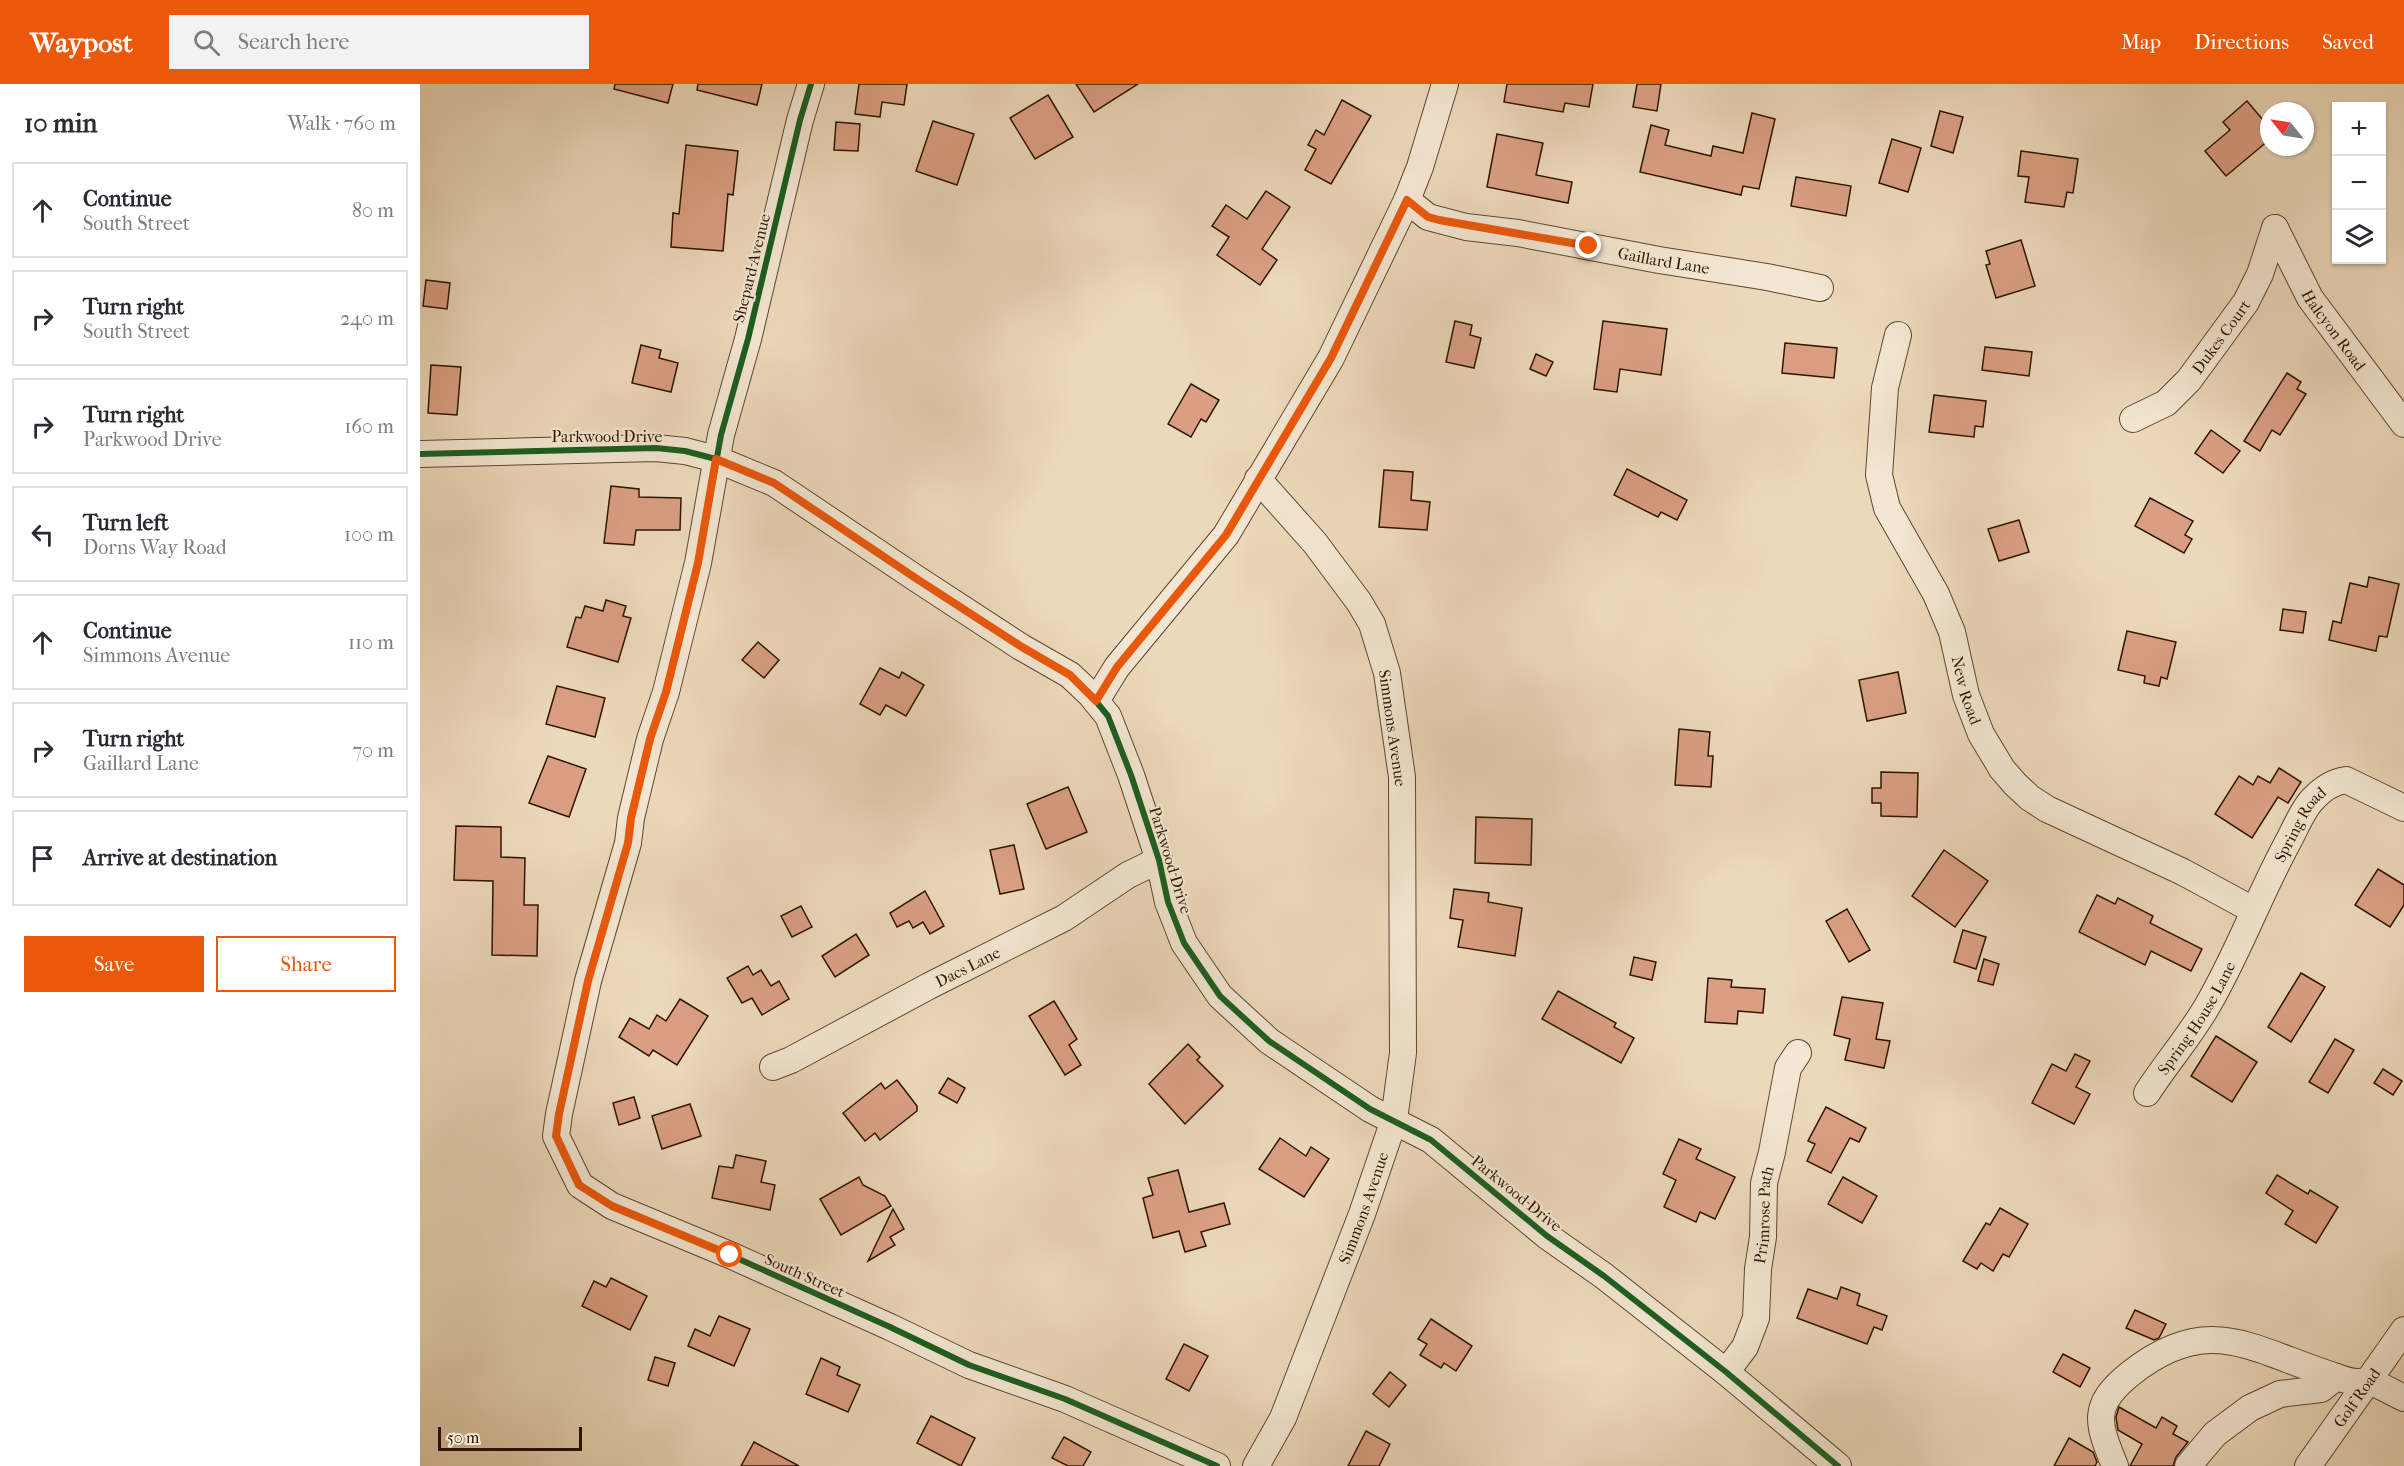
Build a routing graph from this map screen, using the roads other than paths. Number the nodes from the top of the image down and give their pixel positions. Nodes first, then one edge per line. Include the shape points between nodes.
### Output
1 (811, 84) edge
2 (1445, 84) edge
3 (1407, 200) junction
4 (2276, 228) joint
5 (1820, 288) dead end
6 (1898, 335) dead end
7 (2133, 419) dead end
8 (2404, 423) edge
9 (420, 454) edge
10 (716, 459) junction
11 (1258, 479) junction
12 (1096, 701) junction
13 (2404, 808) edge
14 (1159, 860) junction
15 (2253, 910) junction
16 (2240, 941) joint
17 (1798, 1053) dead end
18 (773, 1067) dead end
19 (2147, 1093) dead end
20 (1394, 1120) junction
21 (2404, 1330) edge
22 (1726, 1372) junction
23 (2336, 1377) junction
24 (2369, 1381) junction
25 (2404, 1398) edge
26 (1217, 1466) edge
27 (1256, 1466) edge
28 (1838, 1466) edge
29 (2115, 1466) edge
30 (2188, 1466) edge
31 (2308, 1466) edge

1 - 10 street, Shepard Avenue
2 - 3 street
3 - 5 street, Gaillard Lane via 1428,217 1466,227
3 - 11 street via 1331,358
4 - 7 street, Dukes Court via 2246,302 2189,380 2166,403
4 - 8 street, Halcyon Road via 2310,298
6 - 15 street, New Road via 1885,388 1879,475 1882,491 1895,525 1936,594 1952,632 1972,715 2002,769 2030,798 2047,809 2183,872
9 - 10 street, Parkwood Drive via 656,448
10 - 12 street, Parkwood Drive via 774,483 1070,675
10 - 26 street, South Street via 698,563 666,692 650,739 628,843 588,981 559,1114 556,1136 579,1185 612,1206 730,1255 969,1365 1065,1399
11 - 12 street via 1226,535 1117,667
11 - 20 street, Simmons Avenue via 1315,543 1359,602 1372,624 1387,673 1402,777 1403,1053
12 - 14 street, Parkwood Drive via 1108,716 1120,744
13 - 15 street, Spring Road via 2346,780 2327,786 2310,802
14 - 18 street, Dacs Lane via 1128,875 1064,918
14 - 20 street, Parkwood Drive via 1168,902 1184,943 1220,996 1269,1041 1370,1109
15 - 16 street, Spring Road
16 - 19 street, Spring House Lane via 2192,1034
17 - 22 street, Primrose Path via 1788,1068 1764,1183 1756,1318 1745,1347
20 - 22 street, Parkwood Drive via 1431,1140 1547,1236
20 - 27 street, Simmons Avenue via 1305,1364 1283,1418
21 - 24 street, Golf Road
22 - 28 street, Parkwood Drive
23 - 24 street
23 - 29 street via 2262,1349 2218,1339 2169,1348 2121,1381 2102,1405 2104,1439
23 - 30 street via 2321,1389 2280,1394 2250,1408 2215,1434
24 - 25 street
24 - 31 street, Golf Road

